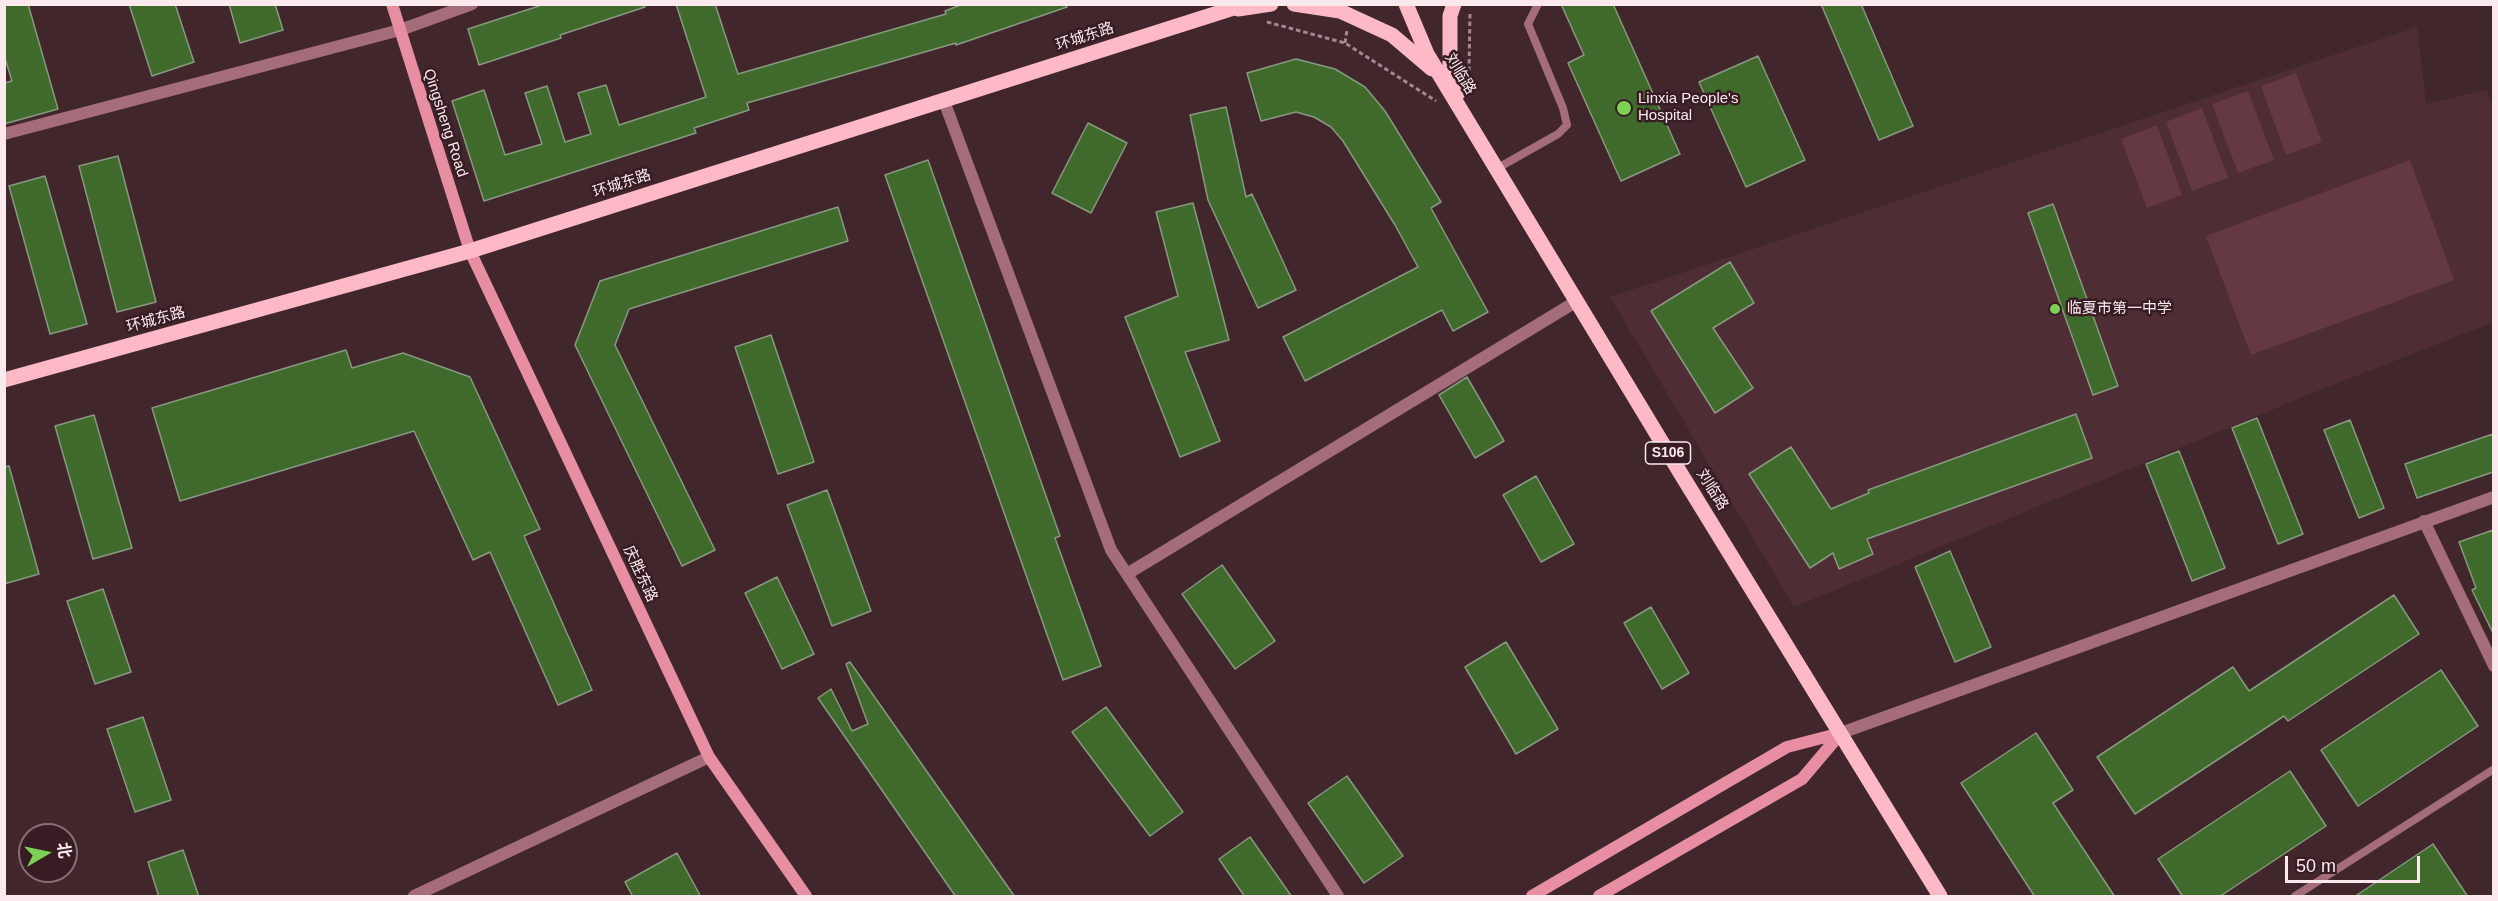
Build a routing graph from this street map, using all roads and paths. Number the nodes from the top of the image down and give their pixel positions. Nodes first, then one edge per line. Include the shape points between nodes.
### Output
1 (392, 4) edge
2 (472, 4) edge
3 (1245, 4) edge
4 (1271, 4) edge
5 (1294, 4) edge
6 (1406, 4) edge
7 (1454, 4) edge
8 (1470, 4) edge
9 (1538, 4) edge
10 (1226, 11) junction
11 (1258, 20) dead end
12 (400, 30) junction
13 (1469, 74) dead end
14 (944, 101) junction
15 (1439, 103) dead end
16 (1468, 121) junction
17 (4, 134) edge
18 (1496, 169) junction
19 (470, 251) junction
20 (1576, 301) junction
21 (4, 380) edge
22 (2493, 497) edge
23 (2424, 521) junction
24 (1127, 574) junction
25 (2493, 666) edge
26 (1841, 733) junction
27 (709, 757) junction
28 (2493, 769) edge
29 (414, 897) edge
30 (806, 897) edge
31 (1338, 897) edge
32 (1532, 897) edge
33 (1599, 897) edge
34 (1940, 897) edge
35 (2295, 897) edge

1 - 12 main road, Qingsheng Road
2 - 12 street
3 - 10 main road, 环城东路
4 - 10 main road
5 - 16 main road via 1340,11 1392,35 1436,73
6 - 16 main road, 刘临路 / S106 via 1427,54
7 - 16 main road via 1450,16 1450,70
8 - 13 path
9 - 18 lane via 1528,24 1567,125
10 - 14 main road, 环城东路
11 - 15 path via 1345,42
12 - 17 street
12 - 19 main road, Qingsheng Road
14 - 19 main road, 环城东路
14 - 24 street via 1111,550
16 - 18 main road, 刘临路 / S106
18 - 20 main road, 刘临路 / S106
19 - 21 main road, 环城东路
19 - 27 main road, 庆胜东路
20 - 24 street
20 - 26 main road, 刘临路 / S106
22 - 23 street
23 - 25 street
23 - 26 street
24 - 31 street
26 - 32 main road via 1787,747
26 - 33 main road via 1802,779
26 - 34 main road, 刘临路 / S106
27 - 29 street
27 - 30 main road, 庆胜东路
28 - 35 lane

